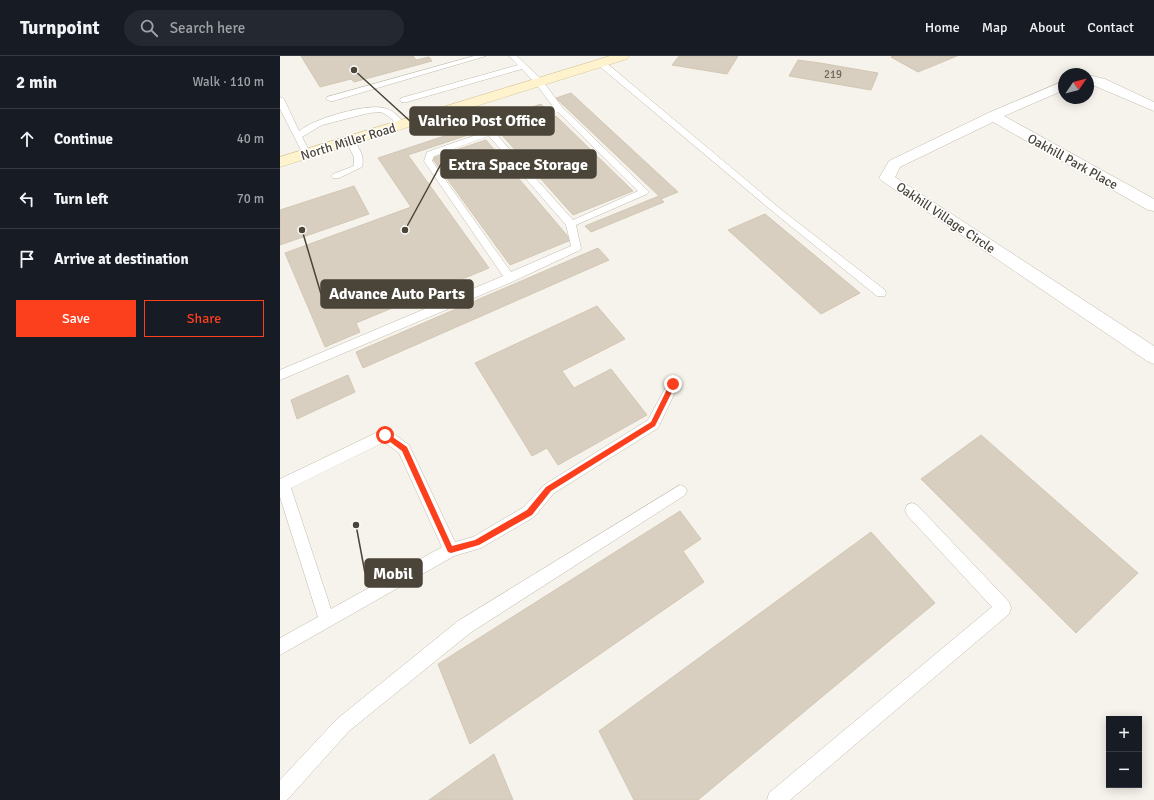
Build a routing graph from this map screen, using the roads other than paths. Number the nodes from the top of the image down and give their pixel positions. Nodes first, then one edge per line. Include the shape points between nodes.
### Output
1 (482, 56) edge
2 (513, 56) edge
3 (623, 56) edge
4 (601, 63) junction
5 (523, 66) junction
6 (1094, 80) edge
7 (539, 82) junction
8 (1058, 88) edge
9 (280, 98) edge
10 (330, 99) dead end
11 (404, 100) dead end
12 (1154, 107) edge
13 (559, 109) junction
14 (992, 116) junction
15 (401, 125) junction
16 (491, 133) junction
17 (298, 136) junction
18 (350, 140) junction
19 (307, 154) junction
20 (280, 162) edge
21 (336, 176) dead end
22 (1154, 206) edge
23 (571, 224) junction
24 (510, 278) junction
25 (881, 293) dead end
26 (1154, 356) edge
27 (280, 375) edge
28 (673, 384) dead end
29 (282, 486) edge
30 (680, 491) dead end
31 (912, 510) dead end
32 (451, 550) junction
33 (327, 621) junction
34 (280, 647) edge
35 (280, 794) edge
36 (776, 800) edge

1 - 10 lane
2 - 5 lane
3 - 4 street, North Miller Road
4 - 7 street, North Miller Road
4 - 25 lane via 780,213
5 - 7 lane
5 - 11 lane
6 - 12 street
7 - 13 lane
7 - 15 street, North Miller Road
8 - 14 street, Oakhill Village Circle
9 - 17 lane
13 - 16 lane
13 - 23 lane via 644,192
14 - 22 street, Oakhill Park Place
14 - 26 street, Oakhill Village Circle via 894,164 887,178
15 - 17 lane via 395,116 381,110 371,110 318,123
15 - 18 street, North Miller Road
16 - 23 lane
16 - 24 lane via 430,154 428,161
17 - 19 lane
18 - 19 street, North Miller Road
18 - 21 lane via 360,162 358,167
19 - 20 street, North Miller Road
23 - 24 lane via 576,248
24 - 27 lane
28 - 32 lane via 653,424 549,489 529,512 476,543
29 - 32 lane via 385,435 404,449
29 - 33 lane
30 - 35 lane via 464,627 343,725
31 - 36 lane via 1003,608
32 - 33 lane
33 - 34 lane

